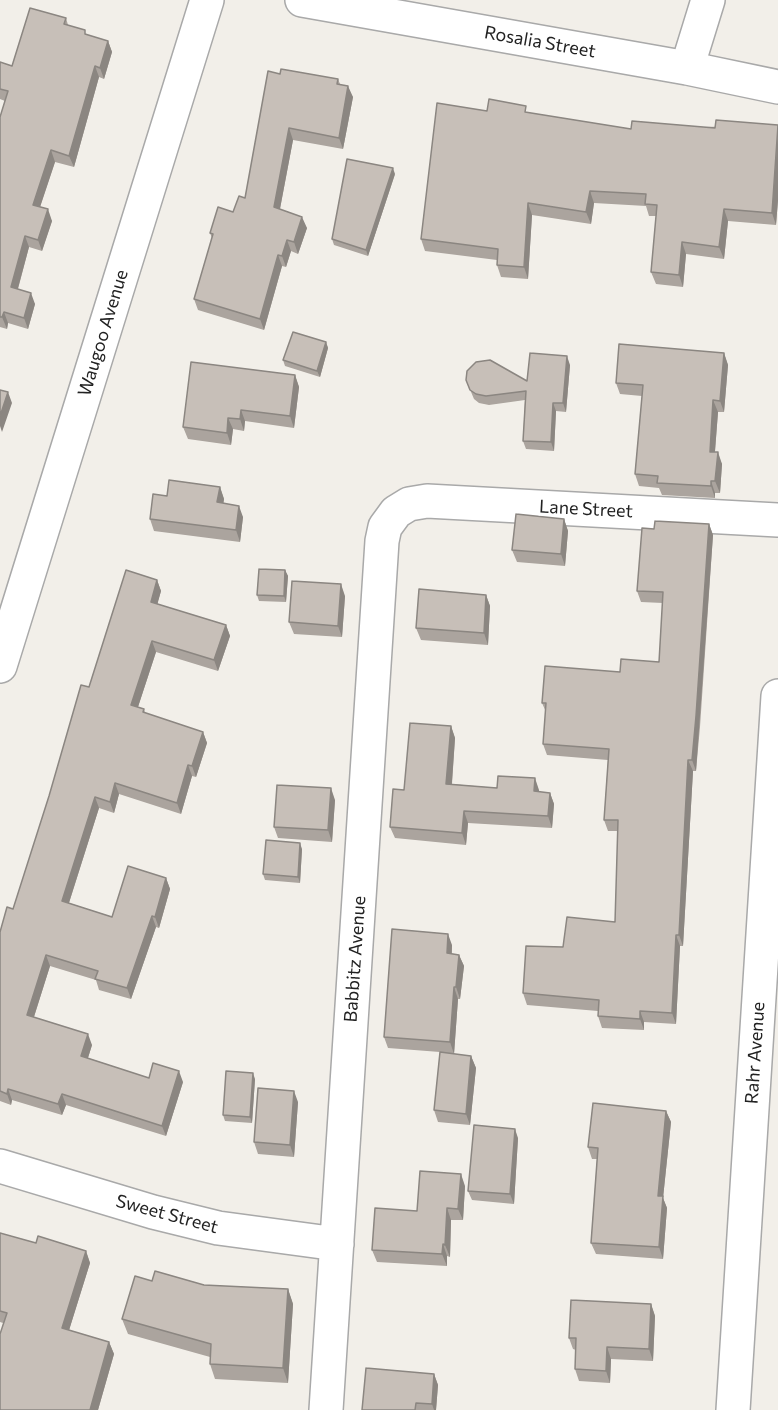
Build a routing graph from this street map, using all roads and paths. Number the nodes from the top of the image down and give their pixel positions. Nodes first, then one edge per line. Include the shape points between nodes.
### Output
1 (207, 0) edge
2 (302, 0) edge
3 (708, 0) edge
4 (687, 68) junction
5 (778, 87) edge
6 (396, 512) joint
7 (778, 520) edge
8 (0, 666) edge
9 (778, 696) edge
10 (0, 1166) edge
11 (337, 1244) junction
12 (326, 1410) edge
13 (733, 1410) edge

1 - 8 street, Waugoo Avenue
2 - 4 street, Rosalia Street
3 - 4 street
4 - 5 street, Rosalia Street
6 - 7 street, Lane Street via 427,501
6 - 11 street, Babbitz Avenue via 385,527 382,541
9 - 13 street, Rahr Avenue
10 - 11 street, Sweet Street via 218,1228
11 - 12 street, Babbitz Avenue

